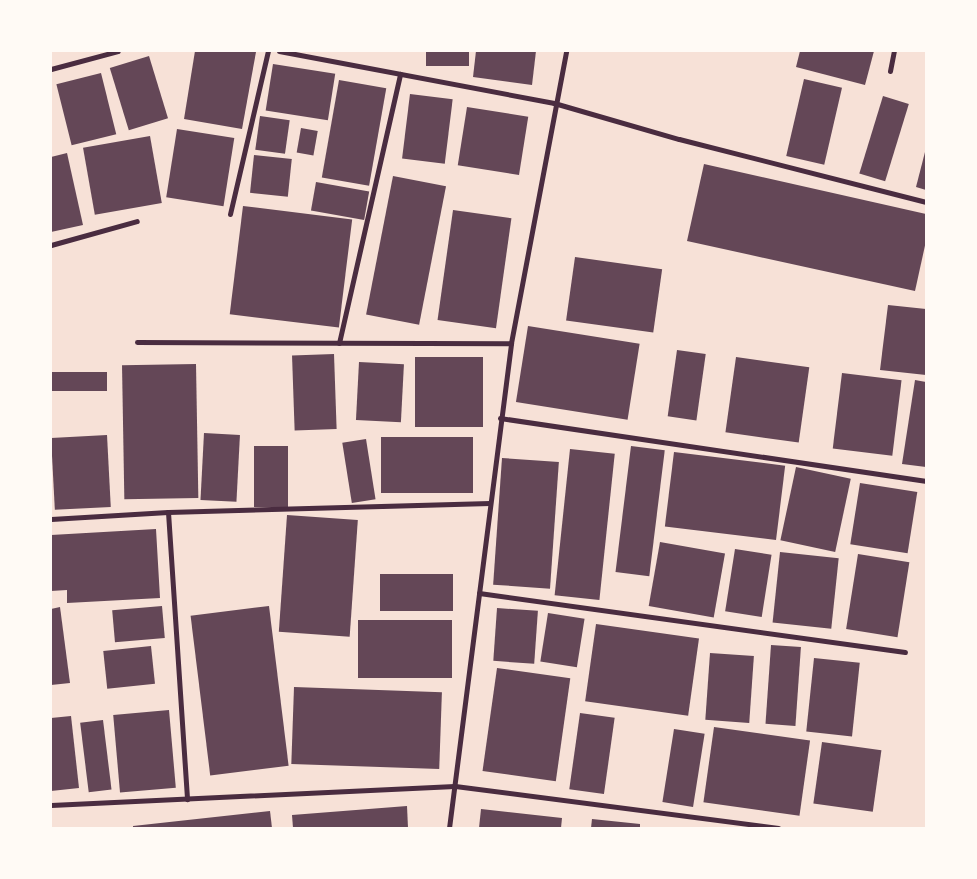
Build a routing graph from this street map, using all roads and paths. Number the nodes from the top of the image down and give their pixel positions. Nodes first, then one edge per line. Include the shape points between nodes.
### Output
1 (118, 51) edge
2 (268, 51) edge
3 (279, 51) edge
4 (566, 51) edge
5 (894, 51) edge
6 (51, 69) edge
7 (890, 72) dead end
8 (400, 74) junction
9 (554, 102) junction
10 (926, 202) edge
11 (230, 214) dead end
12 (137, 221) dead end
13 (51, 245) edge
14 (137, 342) dead end
15 (339, 343) junction
16 (511, 343) junction
17 (500, 418) junction
18 (926, 481) edge
19 (490, 502) junction
20 (168, 512) junction
21 (51, 518) edge
22 (479, 593) junction
23 (906, 652) dead end
24 (455, 786) junction
25 (187, 798) junction
26 (51, 805) edge
27 (449, 828) edge
28 (778, 828) edge

1 - 6 street
2 - 11 street
3 - 8 street
4 - 9 street
5 - 7 street
8 - 9 street
8 - 15 street
9 - 10 street via 678,139
9 - 16 street
12 - 13 street
14 - 15 street
15 - 16 street
16 - 17 street
17 - 18 street
17 - 19 street
19 - 20 street
19 - 22 street
20 - 21 street
20 - 25 street
22 - 23 street
22 - 24 street
24 - 25 street
24 - 27 street
24 - 28 street
25 - 26 street

